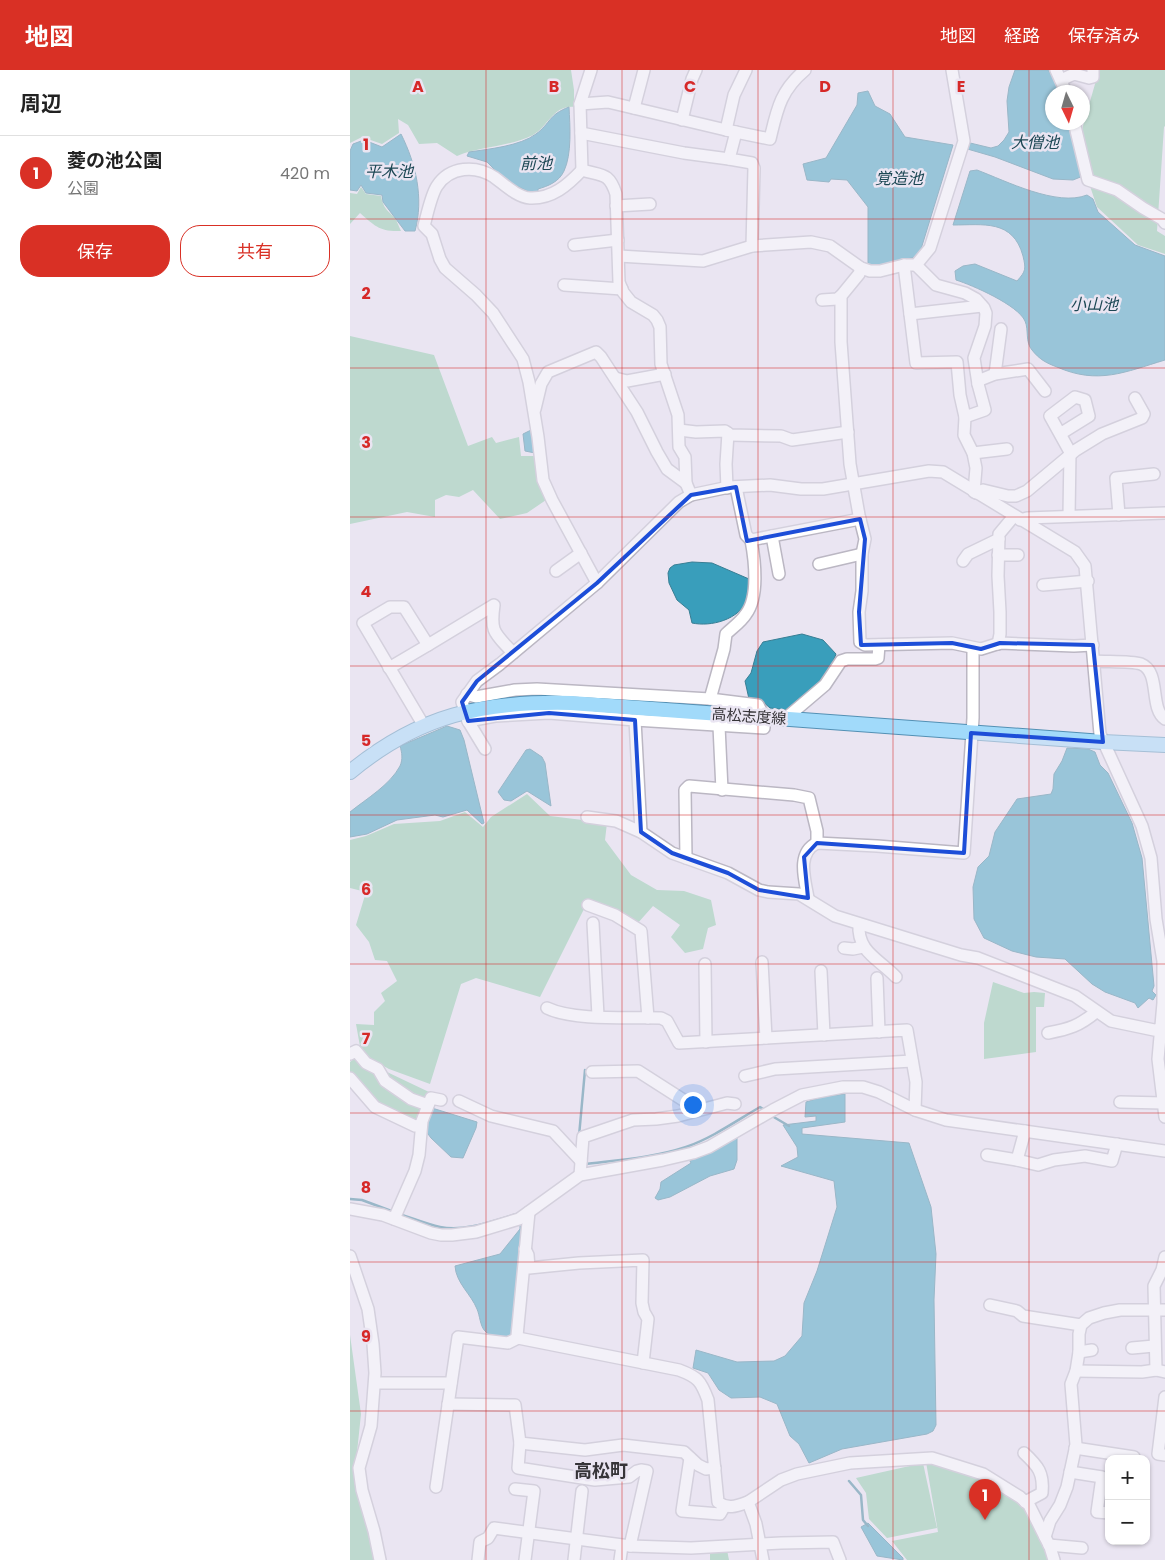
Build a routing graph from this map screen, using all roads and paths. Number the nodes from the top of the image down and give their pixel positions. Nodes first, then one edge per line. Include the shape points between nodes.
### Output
1 (590, 70) edge
2 (644, 70) edge
3 (696, 70) edge
4 (746, 70) edge
5 (804, 70) edge
6 (952, 70) edge
7 (1093, 70) edge
8 (1058, 75) edge
9 (580, 104) junction
10 (634, 108) junction
11 (682, 120) junction
12 (1076, 130) edge
13 (731, 131) junction
14 (581, 132) junction
15 (729, 160) junction
16 (582, 170) junction
17 (650, 204) dead end
18 (616, 206) junction
19 (1165, 223) edge
20 (618, 240) junction
21 (574, 245) dead end
22 (752, 246) junction
23 (619, 256) junction
24 (904, 265) junction
25 (916, 265) junction
26 (860, 268) junction
27 (564, 285) dead end
28 (622, 290) junction
29 (841, 296) junction
30 (822, 300) dead end
31 (982, 306) junction
32 (910, 314) junction
33 (1000, 329) dead end
34 (665, 374) junction
35 (995, 374) junction
36 (615, 378) junction
37 (978, 384) junction
38 (1045, 391) dead end
39 (1135, 398) dead end
40 (534, 414) junction
41 (964, 417) junction
42 (679, 430) junction
43 (848, 432) junction
44 (728, 433) junction
45 (1060, 434) dead end
46 (1007, 449) dead end
47 (973, 453) junction
48 (1070, 456) junction
49 (1154, 474) dead end
50 (686, 483) junction
51 (853, 485) junction
52 (732, 487) junction
53 (975, 493) junction
54 (691, 495) junction
55 (1165, 514) edge
56 (1119, 515) junction
57 (1069, 516) junction
58 (1017, 518) junction
59 (860, 519) junction
60 (772, 536) junction
61 (999, 539) junction
62 (751, 540) junction
63 (581, 553) junction
64 (862, 554) junction
65 (998, 555) junction
66 (1018, 555) dead end
67 (963, 561) dead end
68 (819, 564) dead end
69 (556, 571) dead end
70 (779, 574) dead end
71 (1088, 581) junction
72 (597, 583) junction
73 (1043, 585) dead end
74 (428, 644) junction
75 (998, 644) junction
76 (1093, 644) junction
77 (880, 645) junction
78 (973, 648) junction
79 (512, 653) junction
80 (1094, 661) junction
81 (390, 668) junction
82 (467, 694) junction
83 (710, 699) junction
84 (466, 717) junction
85 (764, 717) junction
86 (785, 719) junction
87 (1165, 719) edge
88 (635, 720) junction
89 (424, 726) junction
90 (719, 726) junction
91 (972, 733) junction
92 (1103, 742) junction
93 (1165, 745) edge
94 (485, 749) dead end
95 (350, 772) edge
96 (722, 790) junction
97 (587, 817) dead end
98 (641, 832) junction
99 (817, 843) junction
100 (686, 858) junction
101 (808, 898) junction
102 (588, 905) dead end
103 (593, 924) dead end
104 (859, 924) junction
105 (863, 947) junction
106 (844, 948) dead end
107 (762, 962) dead end
108 (705, 964) dead end
109 (821, 971) dead end
110 (896, 977) dead end
111 (877, 978) dead end
112 (547, 1008) dead end
113 (1096, 1012) junction
114 (598, 1016) junction
115 (648, 1018) junction
116 (1159, 1031) junction
117 (879, 1032) junction
118 (1048, 1032) dead end
119 (824, 1035) junction
120 (766, 1038) junction
121 (706, 1042) junction
122 (350, 1054) edge
123 (912, 1060) junction
124 (592, 1072) dead end
125 (744, 1076) dead end
126 (350, 1078) edge
127 (441, 1100) dead end
128 (459, 1101) dead end
129 (1120, 1102) dead end
130 (1163, 1103) junction
131 (735, 1104) dead end
132 (428, 1105) junction
133 (696, 1110) junction
134 (915, 1110) junction
135 (1165, 1118) edge
136 (421, 1125) junction
137 (1025, 1131) junction
138 (1118, 1144) junction
139 (1165, 1151) edge
140 (987, 1155) dead end
141 (582, 1160) junction
142 (1017, 1160) junction
143 (580, 1175) junction
144 (350, 1209) edge
145 (529, 1212) junction
146 (394, 1219) junction
147 (525, 1249) junction
148 (350, 1256) edge
149 (1165, 1261) edge
150 (990, 1305) dead end
151 (1160, 1310) edge
152 (1081, 1325) junction
153 (1160, 1331) edge
154 (518, 1338) junction
155 (1154, 1346) junction
156 (1132, 1348) dead end
157 (1092, 1350) dead end
158 (1079, 1352) junction
159 (643, 1363) junction
160 (1076, 1371) junction
161 (1160, 1371) edge
162 (375, 1383) junction
163 (452, 1383) junction
164 (1165, 1396) edge
165 (448, 1404) junction
166 (1164, 1422) edge
167 (520, 1443) junction
168 (1075, 1448) junction
169 (1024, 1453) dead end
170 (1121, 1455) edge
171 (1165, 1455) edge
172 (690, 1458) junction
173 (715, 1468) junction
174 (1070, 1472) junction
175 (1105, 1478) edge
176 (1105, 1481) edge
177 (436, 1487) dead end
178 (514, 1489) dead end
179 (350, 1490) edge
180 (362, 1490) junction
181 (582, 1490) dead end
182 (748, 1502) junction
183 (1025, 1502) junction
184 (724, 1507) junction
185 (1105, 1513) edge
186 (529, 1533) junction
187 (576, 1539) junction
188 (1047, 1541) junction
189 (760, 1544) junction
190 (626, 1546) junction
191 (1082, 1548) dead end
192 (380, 1560) edge
193 (478, 1560) edge
194 (525, 1560) edge
195 (574, 1560) edge
196 (620, 1560) edge
197 (763, 1560) edge
198 (840, 1560) edge
199 (1054, 1560) edge

1 - 9 street
2 - 10 street
3 - 11 street
4 - 13 street via 734,95
5 - 13 street via 778,106 770,139
6 - 25 street via 964,141 930,248
7 - 8 street via 1093,76 1089,78 1074,74
9 - 10 street via 608,102
9 - 14 street
10 - 11 street
11 - 13 street
12 - 19 street via 1088,180 1116,190
13 - 15 street
14 - 15 street
14 - 16 street
15 - 22 street via 752,163 754,168
16 - 18 street via 607,176 616,194
16 - 40 street via 568,186 530,198 483,171 461,169 445,177 436,187 424,226 432,234 445,268 493,313 523,359
17 - 18 street
18 - 20 street
20 - 21 street
20 - 23 street
22 - 23 street via 703,261
22 - 26 street via 812,242 830,246
23 - 28 street
24 - 25 street
24 - 26 street via 880,271
24 - 32 street
25 - 31 street via 936,285 965,293
26 - 29 street via 859,274
27 - 28 street
28 - 34 street via 632,302 657,320
29 - 30 street
29 - 43 street
31 - 32 street
31 - 37 street via 986,313 985,326 974,358
32 - 41 street via 916,363 957,362
33 - 35 street
34 - 36 street via 628,381
34 - 42 street via 678,415
35 - 37 street
35 - 38 street via 1028,369
36 - 40 street via 601,357 591,352 548,372
36 - 50 street via 667,469
37 - 41 street via 985,410
39 - 48 street via 1144,414 1142,418 1102,434
40 - 63 street via 543,480
41 - 47 street via 964,436
42 - 44 street
42 - 50 street
43 - 44 street via 792,440 781,436
43 - 51 street
44 - 52 street via 726,464
45 - 48 street
46 - 47 street
47 - 53 street
48 - 53 street via 1027,491 1016,496 983,490
48 - 57 street
49 - 56 street via 1140,472 1116,478
50 - 54 street
51 - 52 street via 801,490 770,485
51 - 53 street via 929,471 943,472
51 - 59 street
52 - 54 street
52 - 62 street via 746,535
53 - 58 street
54 - 72 street via 679,502
55 - 56 street
56 - 57 street
57 - 58 street
58 - 61 street via 999,534
58 - 71 street via 1075,552 1085,566
59 - 60 street
59 - 64 street via 865,539
60 - 62 street
60 - 70 street
61 - 65 street
61 - 67 street via 968,554
62 - 83 street via 753,601 746,614 726,634
63 - 69 street
63 - 72 street
64 - 68 street
64 - 77 street via 862,591 858,612 860,642
65 - 66 street
65 - 75 street
71 - 73 street
71 - 76 street
72 - 79 street
74 - 79 street via 494,605 492,621 495,633
74 - 81 street
74 - 81 street via 404,607 390,607 363,623
75 - 76 street
75 - 78 street
76 - 80 street
77 - 78 street via 952,642
77 - 86 street via 878,658 841,661 825,685
78 - 91 street
79 - 82 street via 477,681
80 - 87 street via 1140,664 1147,668 1158,709
80 - 92 street
81 - 89 street
82 - 83 street via 476,697 537,689
82 - 84 street via 462,702
83 - 85 street via 758,705
84 - 85 main road, 高松志度線 via 515,703 562,702
84 - 88 street via 549,713
84 - 89 main road, 高松志度線
84 - 94 street
85 - 86 main road, 高松志度線
85 - 90 street via 764,728
86 - 91 main road, 高松志度線
88 - 90 street
88 - 98 street
89 - 95 main road, 高松志度線 via 396,739
90 - 96 street
91 - 92 main road, 高松志度線
91 - 99 street via 964,853
92 - 93 main road, 高松志度線
92 - 116 street via 1142,826 1151,858 1163,961
96 - 99 street via 809,798
96 - 100 street via 689,786 685,790
97 - 98 street via 616,821
98 - 100 street via 672,853
99 - 101 street via 804,857
100 - 101 street via 728,873 758,890 799,894
101 - 104 street via 835,916
102 - 115 street via 616,915 641,931
103 - 114 street
104 - 105 street via 858,934
104 - 113 street via 978,958 1075,996
105 - 106 street
105 - 110 street
107 - 120 street
108 - 121 street
109 - 119 street
111 - 117 street
112 - 114 street via 573,1016
113 - 116 street via 1111,1021
113 - 118 street via 1071,1028
114 - 115 street
115 - 121 street via 667,1021 679,1043
116 - 130 street via 1158,1059
117 - 119 street
117 - 123 street via 907,1030
119 - 120 street
120 - 121 street
122 - 132 street via 356,1051 366,1063 378,1069 385,1080 411,1099
123 - 125 street via 775,1069
123 - 134 street via 916,1082
124 - 133 street via 638,1070
126 - 136 street via 375,1107 415,1126
127 - 132 street via 431,1098
128 - 141 street via 491,1116 553,1131
129 - 130 street
130 - 135 street
131 - 133 street
132 - 136 street
133 - 141 street via 671,1117 633,1120 584,1136
134 - 137 street via 946,1120
134 - 143 street via 863,1087 802,1095 693,1153
136 - 146 street via 415,1172
137 - 138 street
137 - 142 street
138 - 139 street
138 - 142 street via 1112,1161 1084,1156 1038,1165
140 - 142 street
141 - 143 street
143 - 145 street
144 - 146 street
145 - 146 street via 496,1227 452,1235 431,1233
145 - 147 street
147 - 154 street
147 - 159 street via 529,1268 643,1260 642,1303 648,1319
148 - 162 street via 368,1309
149 - 151 street via 1154,1286 1153,1303
150 - 152 street via 1017,1310 1023,1316
151 - 152 street via 1104,1313 1089,1318
151 - 153 street
152 - 158 street
153 - 155 street
154 - 159 street
154 - 163 street via 508,1343 458,1337
155 - 156 street
155 - 161 street
157 - 158 street
158 - 160 street
159 - 173 street via 695,1376 703,1386 708,1400
160 - 161 street
160 - 168 street via 1071,1384
162 - 163 street
162 - 180 street via 371,1426 359,1468
163 - 165 street
164 - 166 street
165 - 167 street via 515,1405
165 - 177 street
166 - 171 street via 1158,1454
167 - 172 street via 584,1450 623,1445 684,1452
167 - 190 street via 518,1468 595,1480 628,1477 637,1471 647,1471
168 - 170 street
168 - 174 street
169 - 183 street via 1038,1466 1043,1481 1042,1493
172 - 173 street via 706,1469
172 - 184 street via 682,1511 720,1514
173 - 184 street via 718,1502
174 - 175 street
174 - 188 street via 1060,1505 1050,1521
176 - 185 street via 1096,1512
178 - 186 street via 534,1491
179 - 180 street
180 - 192 street
181 - 187 street
182 - 183 street via 781,1480 797,1474 850,1463 932,1458 983,1474
182 - 184 street
182 - 189 street
183 - 188 street
186 - 187 street
186 - 193 street via 494,1528 488,1538 480,1542
186 - 194 street
187 - 190 street
187 - 195 street
188 - 191 street
188 - 199 street
189 - 190 street via 691,1548
189 - 197 street
189 - 198 street via 833,1542
190 - 196 street

